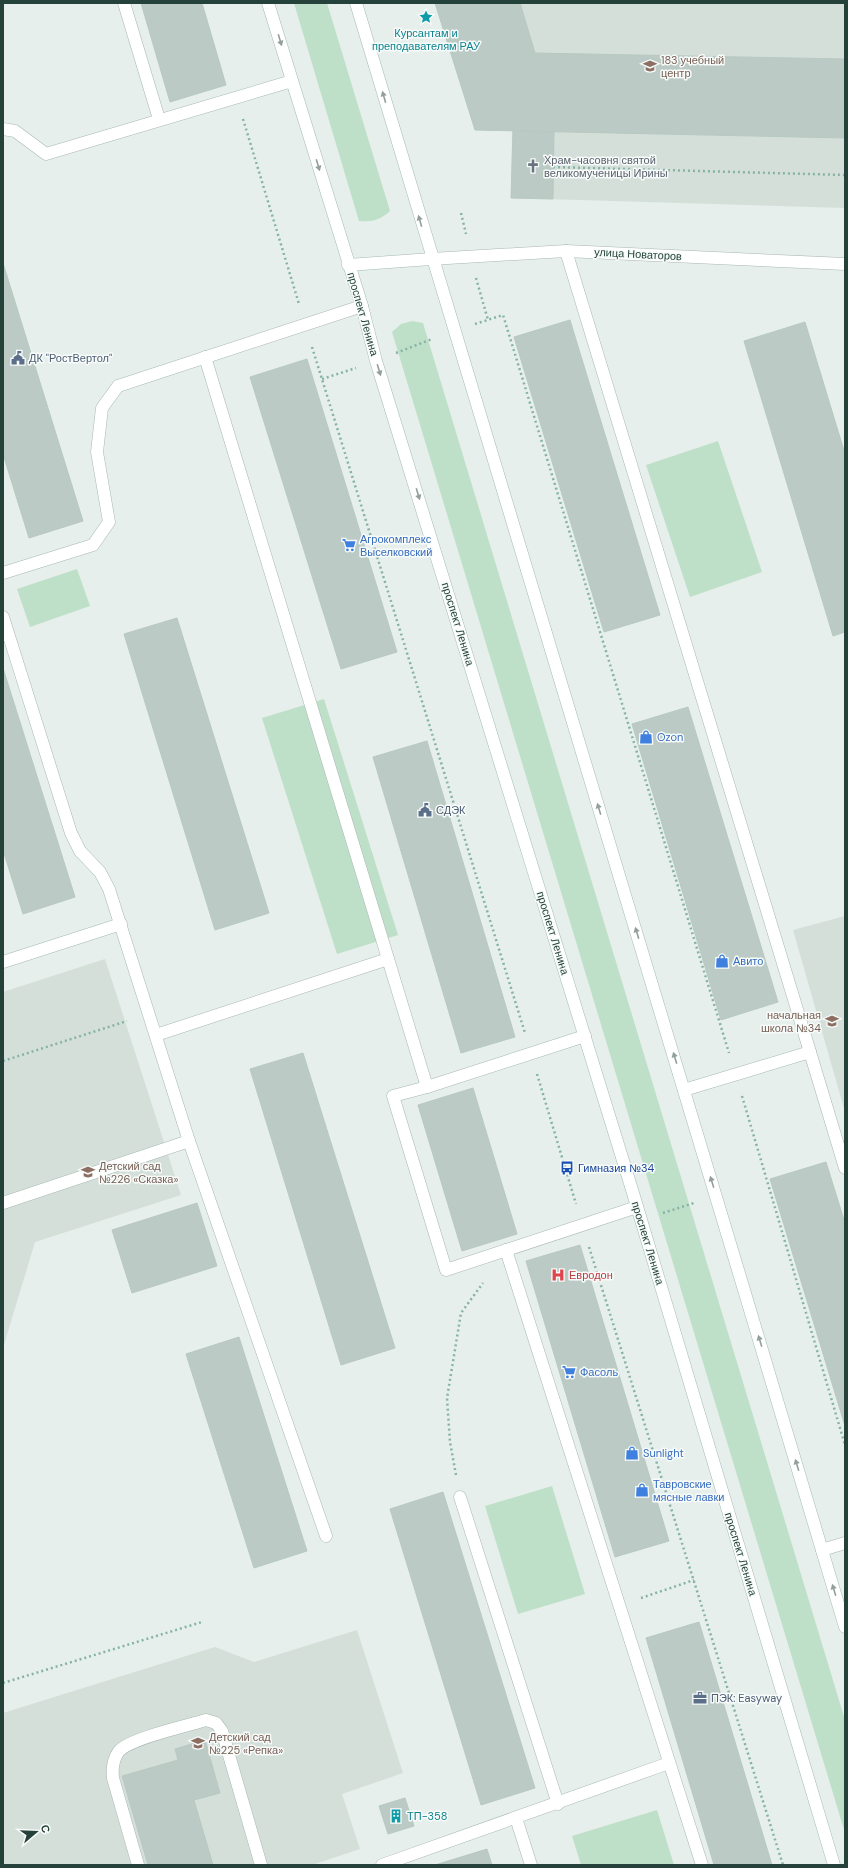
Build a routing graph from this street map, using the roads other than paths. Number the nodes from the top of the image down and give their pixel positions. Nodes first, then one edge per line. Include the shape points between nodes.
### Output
1 (124, 3) edge
2 (268, 3) edge
3 (356, 3) edge
4 (292, 81) junction
5 (159, 119) junction
6 (3, 129) edge
7 (566, 251) junction
8 (432, 259) junction
9 (845, 264) edge
10 (348, 265) junction
11 (362, 306) junction
12 (205, 357) junction
13 (3, 573) edge
14 (3, 617) edge
15 (120, 924) junction
16 (388, 959) junction
17 (3, 962) edge
18 (156, 1035) junction
19 (585, 1036) junction
20 (810, 1052) junction
21 (427, 1087) junction
22 (684, 1090) junction
23 (189, 1141) junction
24 (845, 1168) edge
25 (3, 1203) edge
26 (637, 1207) junction
27 (506, 1250) junction
28 (460, 1497) road end
29 (326, 1536) dead end
30 (845, 1543) edge
31 (822, 1550) junction
32 (845, 1627) edge
33 (669, 1763) junction
34 (558, 1804) junction
35 (516, 1818) junction
36 (138, 1865) edge
37 (261, 1865) edge
38 (382, 1865) edge
39 (531, 1865) edge
40 (702, 1865) edge
41 (834, 1865) edge

1 - 5 main road
2 -> 4 main road, проспект Ленина
8 -> 3 main road
4 - 5 main road
4 -> 10 main road, проспект Ленина
5 - 6 main road via 46,154 14,131
7 - 8 main road, улица Новаторов
7 - 9 main road, улица Новаторов
7 - 20 main road
8 - 10 main road, улица Новаторов
22 -> 8 main road
10 - 11 main road, проспект Ленина
11 - 12 main road
11 -> 19 main road, проспект Ленина via 376,361
12 - 13 main road via 118,386 102,408 97,452 109,522 93,545
12 - 16 main road
14 - 15 main road via 71,833 80,851 100,872 110,889
15 - 17 main road
15 - 18 main road
16 - 18 main road
16 - 21 main road
18 - 23 main road
19 - 21 main road
19 - 26 main road, проспект Ленина
20 - 22 main road
20 - 24 main road
21 - 27 main road via 393,1096 446,1270
31 -> 22 main road
23 - 25 main road
23 - 29 main road
26 - 27 main road
26 - 41 main road, проспект Ленина
27 - 33 main road
28 - 34 main road
30 - 31 main road
32 -> 31 main road
33 - 34 main road
33 - 40 main road
34 - 35 main road
35 - 38 main road
35 - 39 main road
36 - 37 main road via 113,1778 114,1761 119,1751 142,1738 206,1720 216,1723 222,1731

